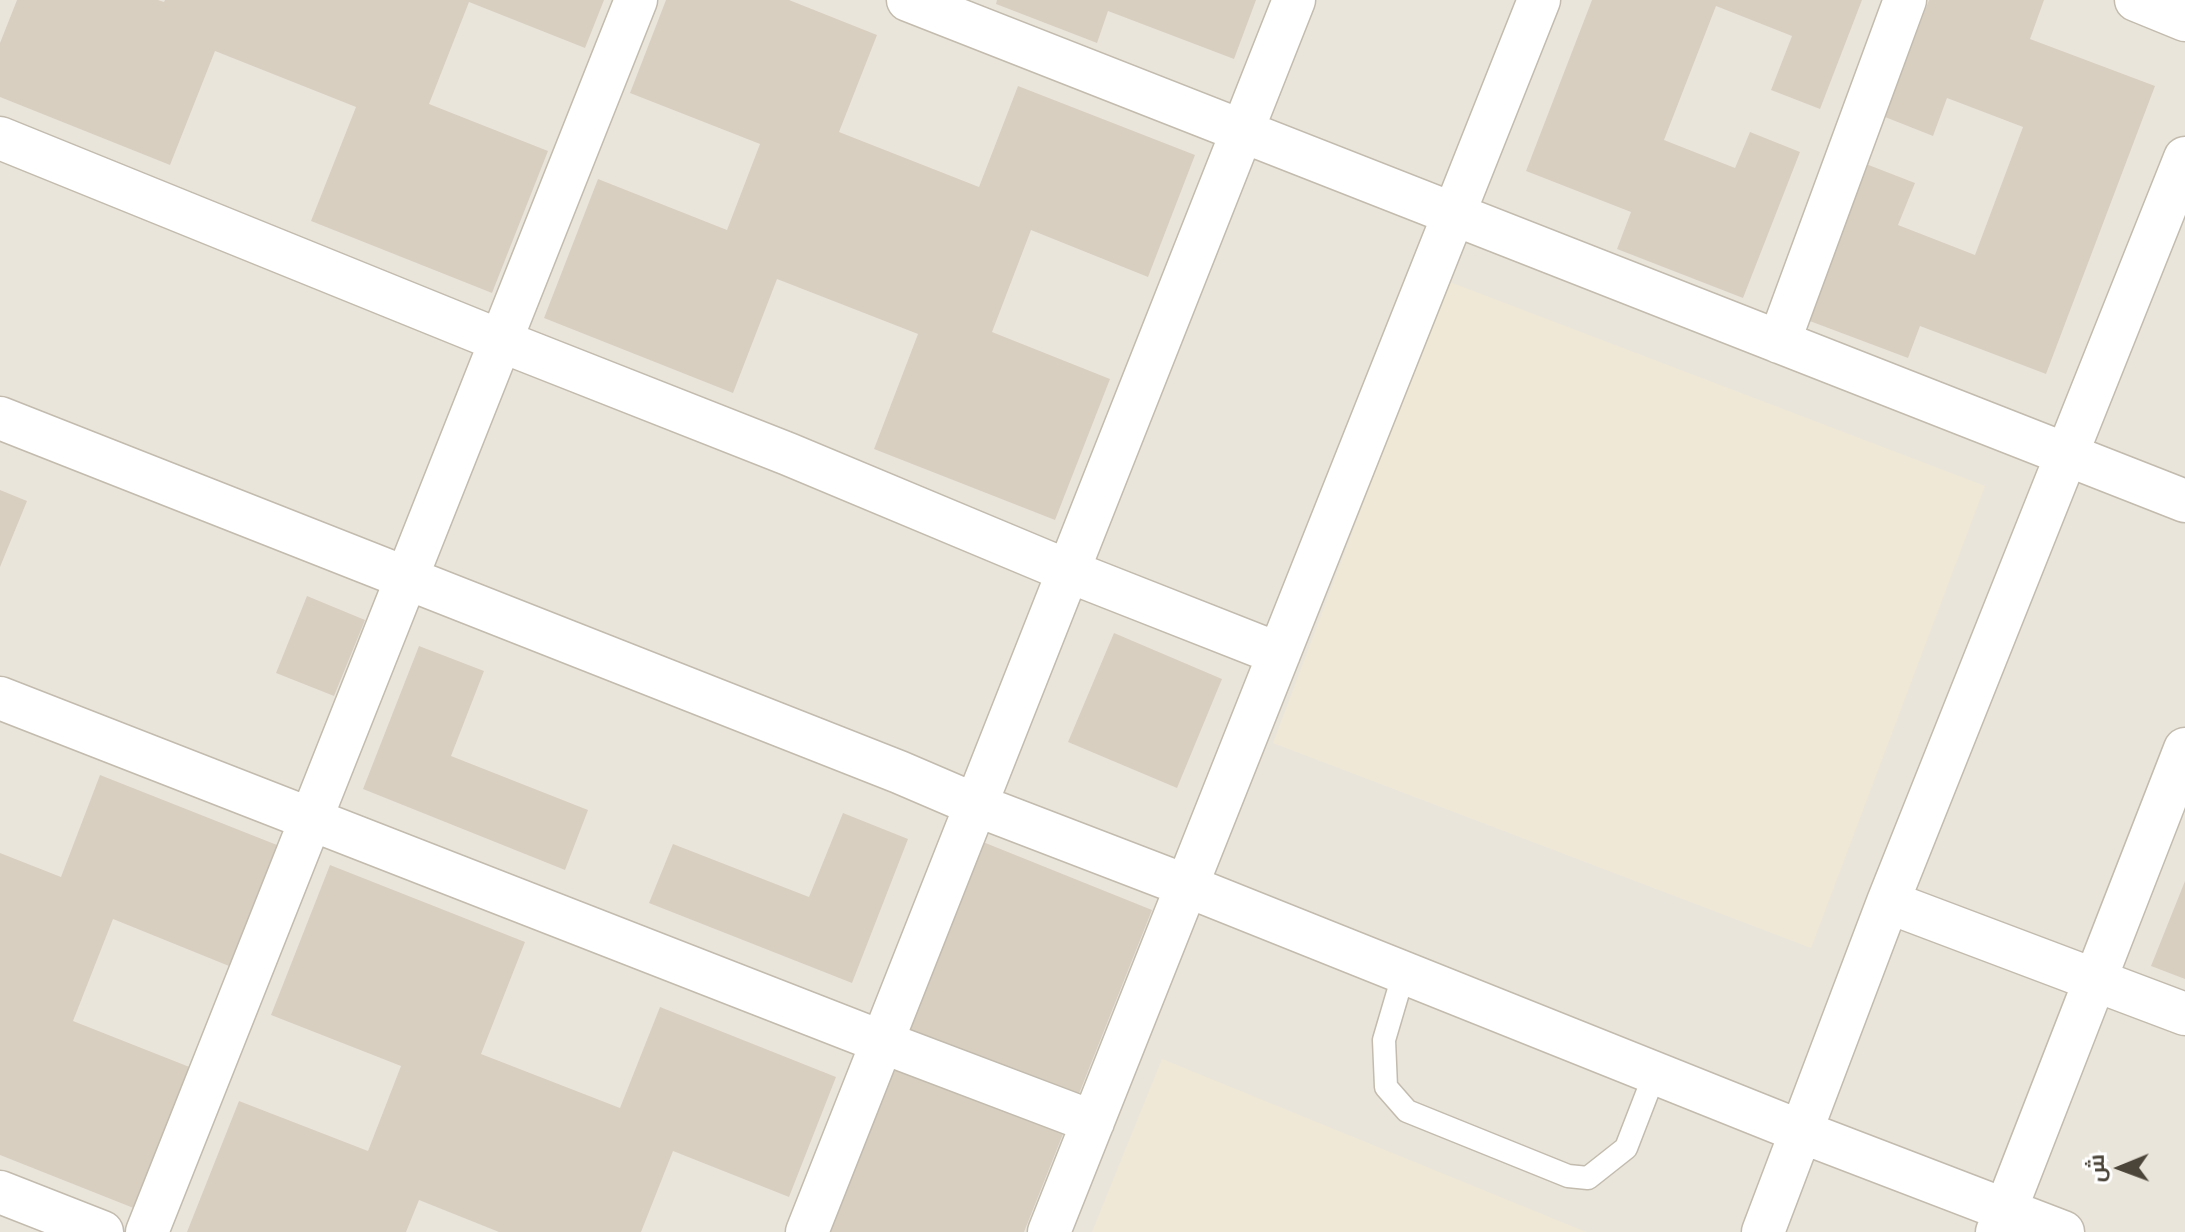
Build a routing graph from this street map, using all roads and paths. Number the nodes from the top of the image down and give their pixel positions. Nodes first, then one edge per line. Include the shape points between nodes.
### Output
1 (636, 0) edge
2 (908, 0) edge
3 (1294, 0) edge
4 (1539, 0) edge
5 (1905, 0) edge
6 (2136, 0) edge
7 (967, 11) edge
8 (2185, 20) edge
9 (1242, 131) junction
10 (0, 138) edge
11 (2185, 158) edge
12 (1454, 214) junction
13 (501, 341) junction
14 (1779, 342) junction
15 (0, 418) edge
16 (2068, 455) junction
17 (2185, 501) edge
18 (1068, 571) junction
19 (407, 578) junction
20 (1279, 654) junction
21 (0, 698) edge
22 (2185, 749) edge
23 (976, 805) junction
24 (311, 819) junction
25 (1187, 886) junction
26 (1888, 902) junction
27 (1404, 972) junction
28 (2095, 979) junction
29 (2185, 1014) edge
30 (882, 1042) junction
31 (1655, 1073) junction
32 (1093, 1122) junction
33 (1802, 1132) junction
34 (0, 1192) edge
35 (2001, 1221) edge
36 (102, 1232) edge
37 (147, 1232) edge
38 (807, 1232) edge
39 (1049, 1232) edge
40 (1763, 1232) edge
41 (2063, 1232) edge

1 - 13 street
2 - 7 street
3 - 9 street
4 - 12 street
5 - 14 street
6 - 8 street
7 - 9 street
9 - 12 street
9 - 18 street
10 - 13 street
11 - 16 street
12 - 14 street
12 - 20 street
13 - 18 street
13 - 19 street
14 - 16 street
15 - 19 street
16 - 17 street
16 - 26 street
18 - 20 street
18 - 23 street
19 - 23 street
19 - 24 street
20 - 25 street
21 - 24 street
22 - 28 street
23 - 25 street
23 - 30 street
24 - 30 street
24 - 37 street
25 - 27 street
25 - 32 street
26 - 28 street
26 - 33 street
27 - 31 street
27 - 31 lane via 1384,1040 1386,1087 1407,1111 1568,1176 1588,1178 1626,1148
28 - 29 street
28 - 35 street
30 - 32 street
30 - 38 street
31 - 33 street
32 - 39 street
33 - 35 street
33 - 40 street
34 - 36 street
35 - 41 street

